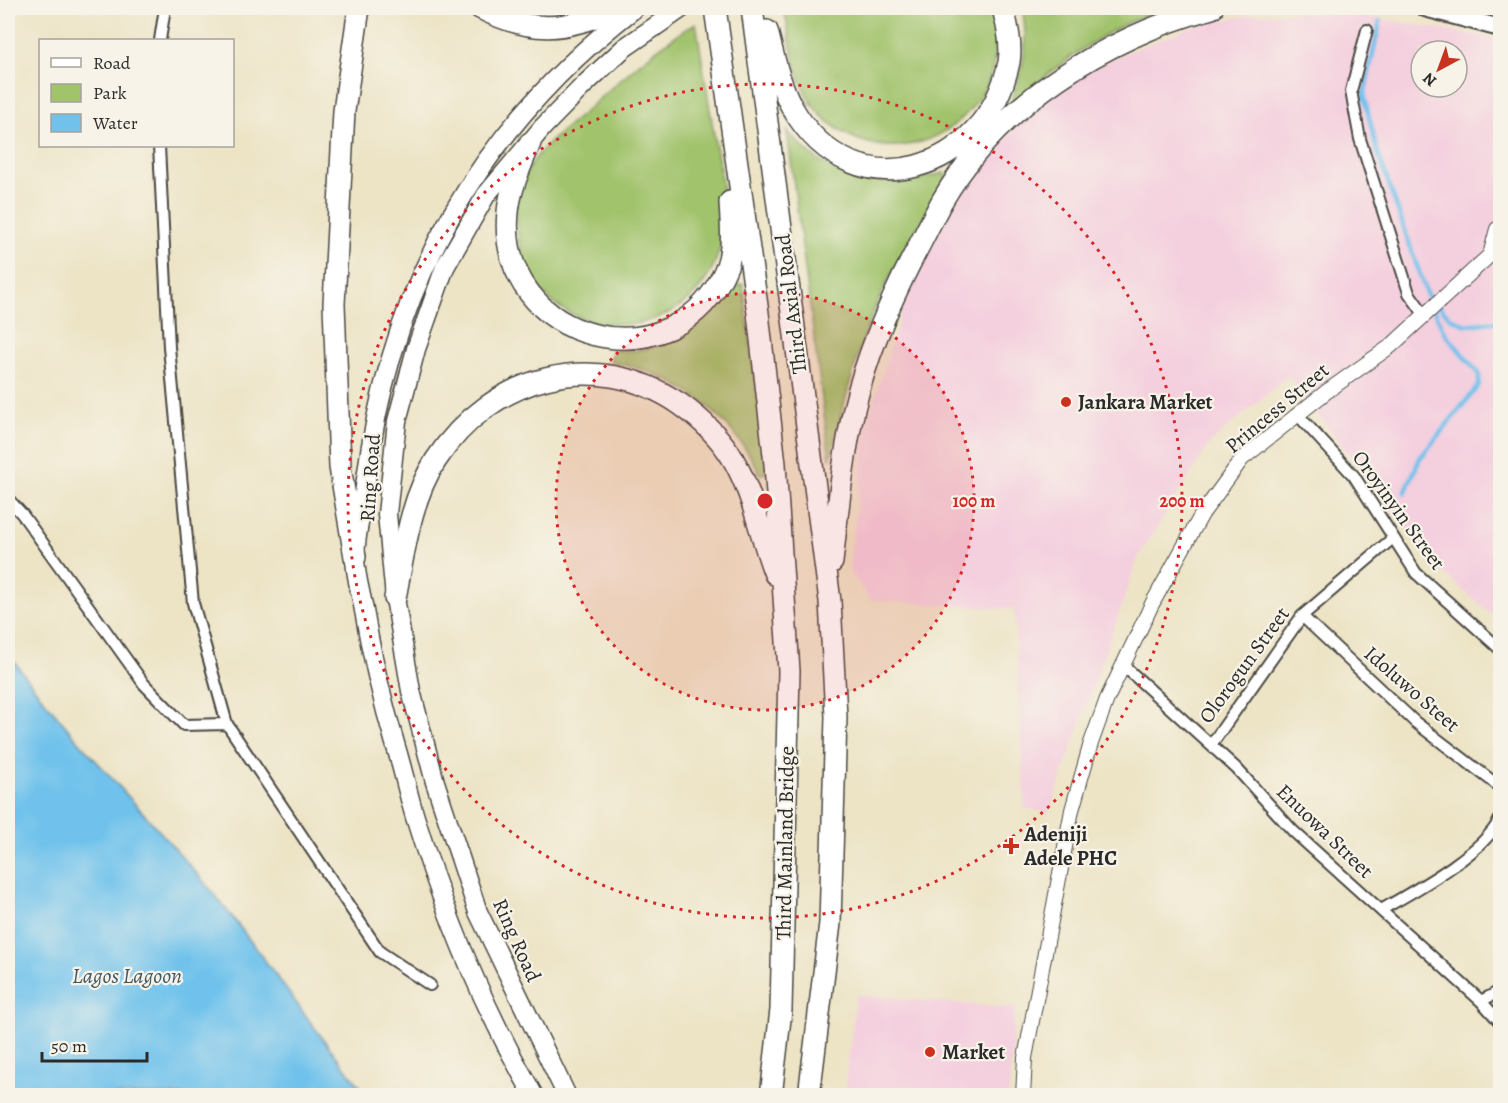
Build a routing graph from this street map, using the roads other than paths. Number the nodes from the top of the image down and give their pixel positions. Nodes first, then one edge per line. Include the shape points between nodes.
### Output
1 (165, 8) edge
2 (359, 8) edge
3 (480, 8) edge
4 (618, 8) edge
5 (635, 8) edge
6 (682, 8) edge
7 (752, 8) edge
8 (761, 8) edge
9 (1004, 8) edge
10 (1212, 8) edge
11 (1425, 8) edge
12 (1494, 8) edge
13 (715, 9) edge
14 (1500, 9) edge
15 (1500, 28) edge
16 (1366, 30) dead end
17 (160, 39) edge
18 (530, 143) junction
19 (159, 147) edge
20 (1499, 227) edge
21 (1495, 252) edge
22 (1424, 314) junction
23 (1297, 414) junction
24 (8, 499) edge
25 (1393, 538) junction
26 (355, 557) junction
27 (782, 591) junction
28 (395, 598) junction
29 (829, 598) junction
30 (1302, 616) junction
31 (1500, 649) edge
32 (1124, 666) junction
33 (227, 724) junction
34 (1210, 745) junction
35 (1500, 787) edge
36 (1500, 819) edge
37 (1381, 910) junction
38 (430, 985) dead end
39 (1500, 991) edge
40 (1481, 1001) junction
41 (1500, 1022) edge
42 (534, 1095) edge
43 (567, 1095) edge
44 (771, 1095) edge
45 (809, 1095) edge
46 (1023, 1095) edge

1 - 17 street
2 - 26 highway via 344,111 334,304 340,467
3 - 4 highway via 515,24 560,28
5 - 26 main road via 564,70 520,117 458,203 428,258 387,362
6 - 18 main road, Ring Road via 624,48
7 - 29 highway, Third Axial Road
8 - 9 highway via 779,79 810,132 854,165 891,171 942,156 962,142 989,112 1009,60
10 - 29 highway via 1138,33 1057,80 991,138 942,200 896,291 855,405 840,492
11 - 15 main road
12 - 14 main road
13 - 18 highway via 732,228 728,264 713,292 695,311 659,334 635,340 612,339 593,336 560,322 531,297 520,281 507,228 516,179
13 - 27 highway, Third Axial Road via 761,336 775,464
16 - 22 street via 1351,91 1360,139 1409,293
18 - 28 main road, Ring Road via 486,195 446,267 416,349 397,421 387,514
19 - 33 street via 169,346 193,603
20 - 21 street, Princess Street
21 - 22 street, Princess Street
22 - 23 street, Princess Street via 1391,346
23 - 25 street, Oroyinyin Street via 1354,476
23 - 32 street, Princess Street via 1242,459 1202,514 1152,604
24 - 33 street via 144,684 184,726
25 - 30 street, Olorogun Street
25 - 31 street, Oroyinyin Street via 1416,573
26 - 42 main road via 378,686 415,817 475,976
27 - 28 highway via 764,546 751,495 733,458 712,431 660,390 607,374 578,374 547,378 497,398 455,434 434,462 418,498
27 - 44 highway, Third Mainland Bridge via 789,671 785,882 781,1010
28 - 43 main road, Ring Road via 411,691 432,771 478,912
29 - 45 highway via 836,717 830,923
30 - 34 street, Olorogun Street
30 - 35 street, Idoluwo Steet via 1415,722
32 - 34 street, Enuowa Street
32 - 46 street, Princess Street via 1091,743 1072,810 1025,1058
33 - 38 street via 380,952
34 - 37 street, Enuowa Street via 1293,831
36 - 37 street via 1488,839
37 - 40 street, Enuowa Street
39 - 40 street
40 - 41 street, Enuowa Street

